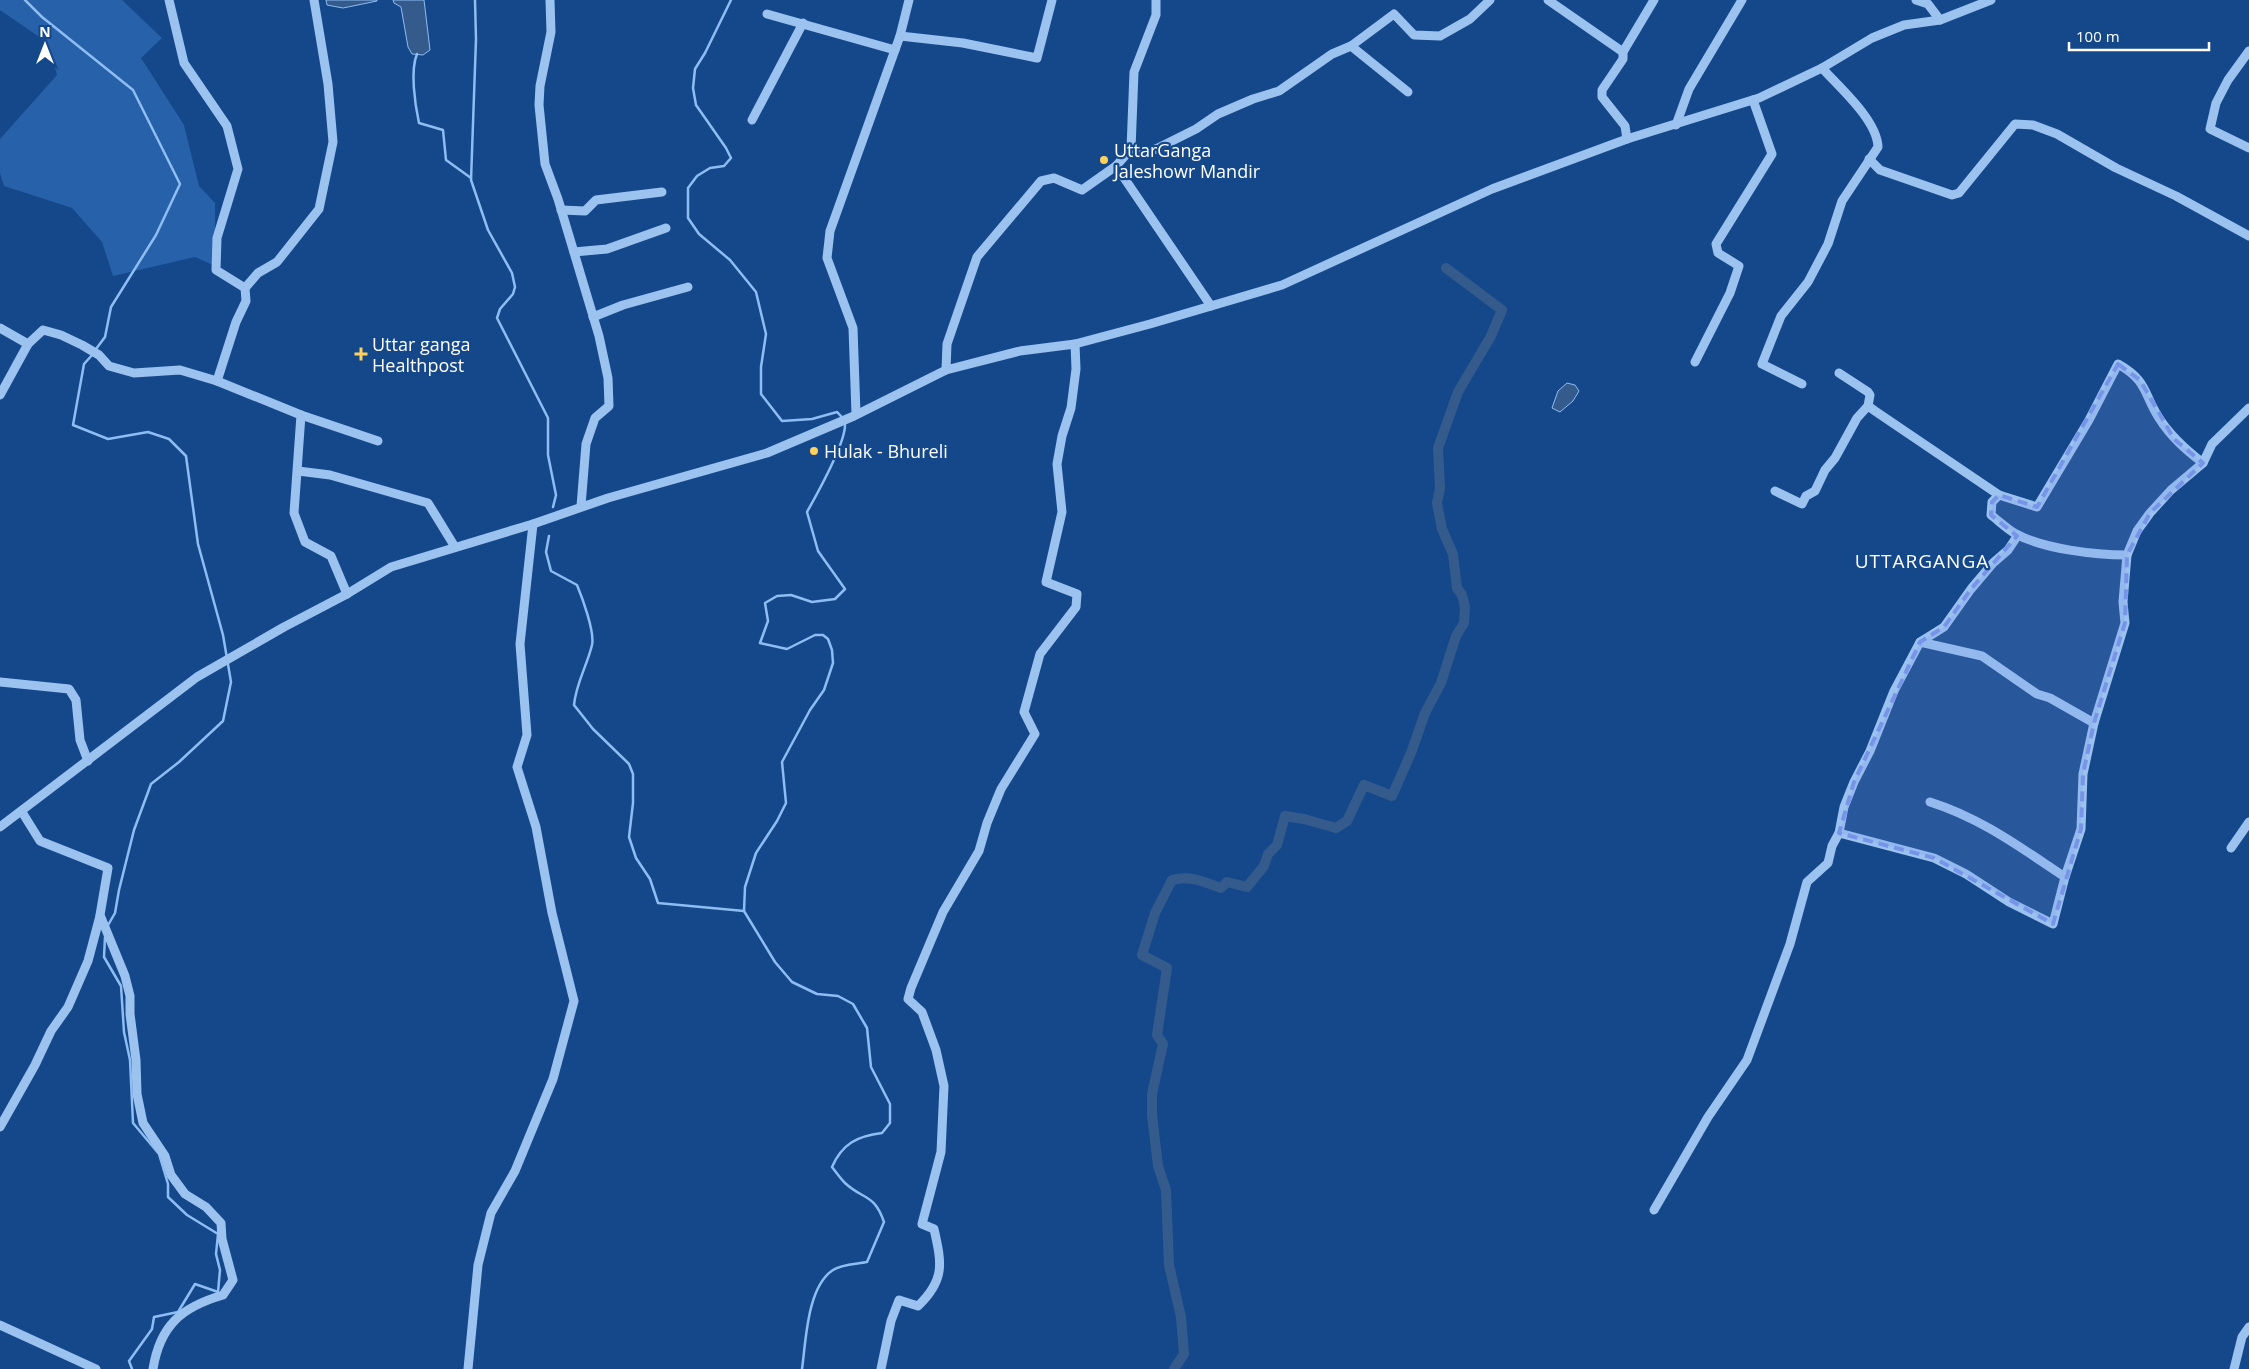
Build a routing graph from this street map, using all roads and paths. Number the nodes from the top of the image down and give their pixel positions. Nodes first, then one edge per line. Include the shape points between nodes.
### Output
1 (169, 0) edge
2 (314, 0) edge
3 (550, 0) edge
4 (909, 0) edge
5 (1052, 0) edge
6 (1156, 0) edge
7 (1490, 0) edge
8 (1548, 0) edge
9 (1654, 0) edge
10 (1742, 0) edge
11 (1916, 0) edge
12 (1991, 0) edge
13 (767, 14) dead end
14 (1940, 20) junction
15 (802, 23) junction
16 (900, 36) junction
17 (1351, 46) junction
18 (895, 50) junction
19 (2249, 51) edge
20 (1623, 52) junction
21 (1822, 68) junction
22 (1408, 92) dead end
23 (1753, 100) junction
24 (752, 120) dead end
25 (1676, 125) junction
26 (1627, 139) junction
27 (2249, 148) edge
28 (1131, 149) junction
29 (1869, 159) junction
30 (1116, 166) junction
31 (662, 192) dead end
32 (561, 210) junction
33 (666, 228) dead end
34 (2249, 236) edge
35 (574, 252) junction
36 (688, 287) dead end
37 (245, 288) junction
38 (1211, 306) junction
39 (593, 316) junction
40 (0, 328) edge
41 (28, 344) junction
42 (1075, 344) junction
43 (1695, 362) dead end
44 (946, 370) junction
45 (1839, 373) dead end
46 (217, 381) junction
47 (1802, 384) dead end
48 (0, 395) edge
49 (1868, 406) junction
50 (2249, 408) edge
51 (301, 415) junction
52 (855, 415) junction
53 (378, 441) dead end
54 (2203, 463) junction
55 (298, 471) junction
56 (1775, 491) dead end
57 (2000, 495) junction
58 (581, 506) junction
59 (533, 524) junction
60 (2018, 535) junction
61 (455, 547) junction
62 (2127, 555) junction
63 (347, 594) junction
64 (1920, 642) junction
65 (0, 682) edge
66 (2094, 723) junction
67 (88, 761) junction
68 (1930, 802) dead end
69 (22, 812) junction
70 (2249, 822) edge
71 (0, 827) edge
72 (1839, 833) junction
73 (2231, 848) dead end
74 (2065, 877) junction
75 (100, 915) junction
76 (0, 1126) edge
77 (1654, 1210) dead end
78 (0, 1325) edge
79 (2249, 1327) edge
80 (96, 1369) edge
81 (153, 1369) edge
82 (468, 1369) edge
83 (882, 1369) edge
84 (2234, 1369) edge

1 - 37 street via 184,63 227,126 238,169 218,238 216,270
2 - 37 street via 328,84 333,142 319,209 277,262 258,272
3 - 32 street via 551,32 539,105 545,164
4 - 16 street
5 - 16 street via 1037,58 963,42
6 - 28 street via 1156,16 1134,72
7 - 17 street via 1470,19 1440,36 1414,35 1394,14
8 - 20 street
9 - 20 street
10 - 25 street via 1689,89
11 - 14 street via 1928,4
12 - 14 street
13 - 15 street
14 - 21 street via 1904,24 1872,38
15 - 18 street
15 - 24 street
16 - 18 street
17 - 22 street
17 - 28 street via 1332,54 1279,91 1218,114 1158,148 1148,152
18 - 52 street via 830,231 827,258 853,328
19 - 27 street via 2216,103 2210,129
20 - 26 street via 1623,59 1602,90 1602,97 1625,126
21 - 23 street
21 - 29 street via 1856,105 1878,136 1878,147
23 - 25 street
23 - 43 street via 1772,154 1716,244 1718,253 1739,266 1730,293
25 - 26 street
26 - 38 street via 1492,189 1282,286
28 - 30 street
29 - 34 street via 1880,170 1952,195 1959,192 2016,124 2034,125 2057,134
29 - 47 street via 1842,201 1828,244 1808,282 1781,316 1762,364
30 - 38 street
30 - 44 street via 1082,190 1054,178 1041,181 977,257 947,344
31 - 32 street via 596,200 585,211
32 - 35 street
33 - 35 street via 607,249
35 - 39 street
36 - 39 street
37 - 46 street via 246,301
38 - 42 street
39 - 58 street via 608,378 609,406 595,418 586,444
40 - 41 street
41 - 46 street via 43,330 82,345 110,366 134,373 180,370
41 - 48 street
42 - 44 street via 1020,351
42 - 83 street via 1076,369 1071,408 1057,464 1062,512 1046,582 1077,594 1076,607 1040,654 1024,712 1035,734 1001,790 979,851 943,912 911,988 908,1000 922,1012 936,1050 944,1086 941,1152 922,1224 934,1229 941,1270 931,1294 918,1306 899,1300 891,1321
44 - 52 street
45 - 49 street via 1868,392
46 - 51 street
49 - 56 street via 1857,418 1815,491 1806,496 1802,504
49 - 57 street
50 - 54 street via 2212,444
51 - 53 street
51 - 55 street
52 - 58 street via 767,453
54 - 57 street via 2174,439 2159,418 2140,380 2118,364 2037,507
54 - 62 street via 2170,490 2150,512 2136,531
55 - 61 street via 330,475 428,503
55 - 63 street via 294,513 305,542 331,556
57 - 60 street via 1992,502 1991,515
58 - 59 street
59 - 61 street
59 - 82 street via 520,644 527,735 517,767 536,827 552,913 574,1001 553,1078 515,1171 491,1214 478,1265
60 - 62 street via 2080,552
60 - 64 street via 1970,589 1944,628
61 - 63 street via 391,567
62 - 66 street via 2122,602 2125,623
63 - 67 street via 197,678
64 - 66 street via 1982,656 2037,694
64 - 72 street via 1854,782 1844,807
65 - 67 street via 69,689 76,700 80,740
66 - 74 street via 2083,774 2081,829
67 - 69 street
68 - 74 street via 1984,824
69 - 71 street
69 - 75 street via 40,840 108,868
70 - 73 street
72 - 74 street via 1934,858 2053,924
72 - 77 street via 1828,863 1807,882 1790,944 1747,1060 1708,1117
75 - 76 street via 88,961 68,1007 50,1031 35,1065
75 - 81 street via 126,976 137,1094 143,1123 185,1194 206,1207 221,1223 232,1280 223,1295 203,1301 172,1321 156,1350
78 - 80 street
79 - 84 street via 2242,1337

